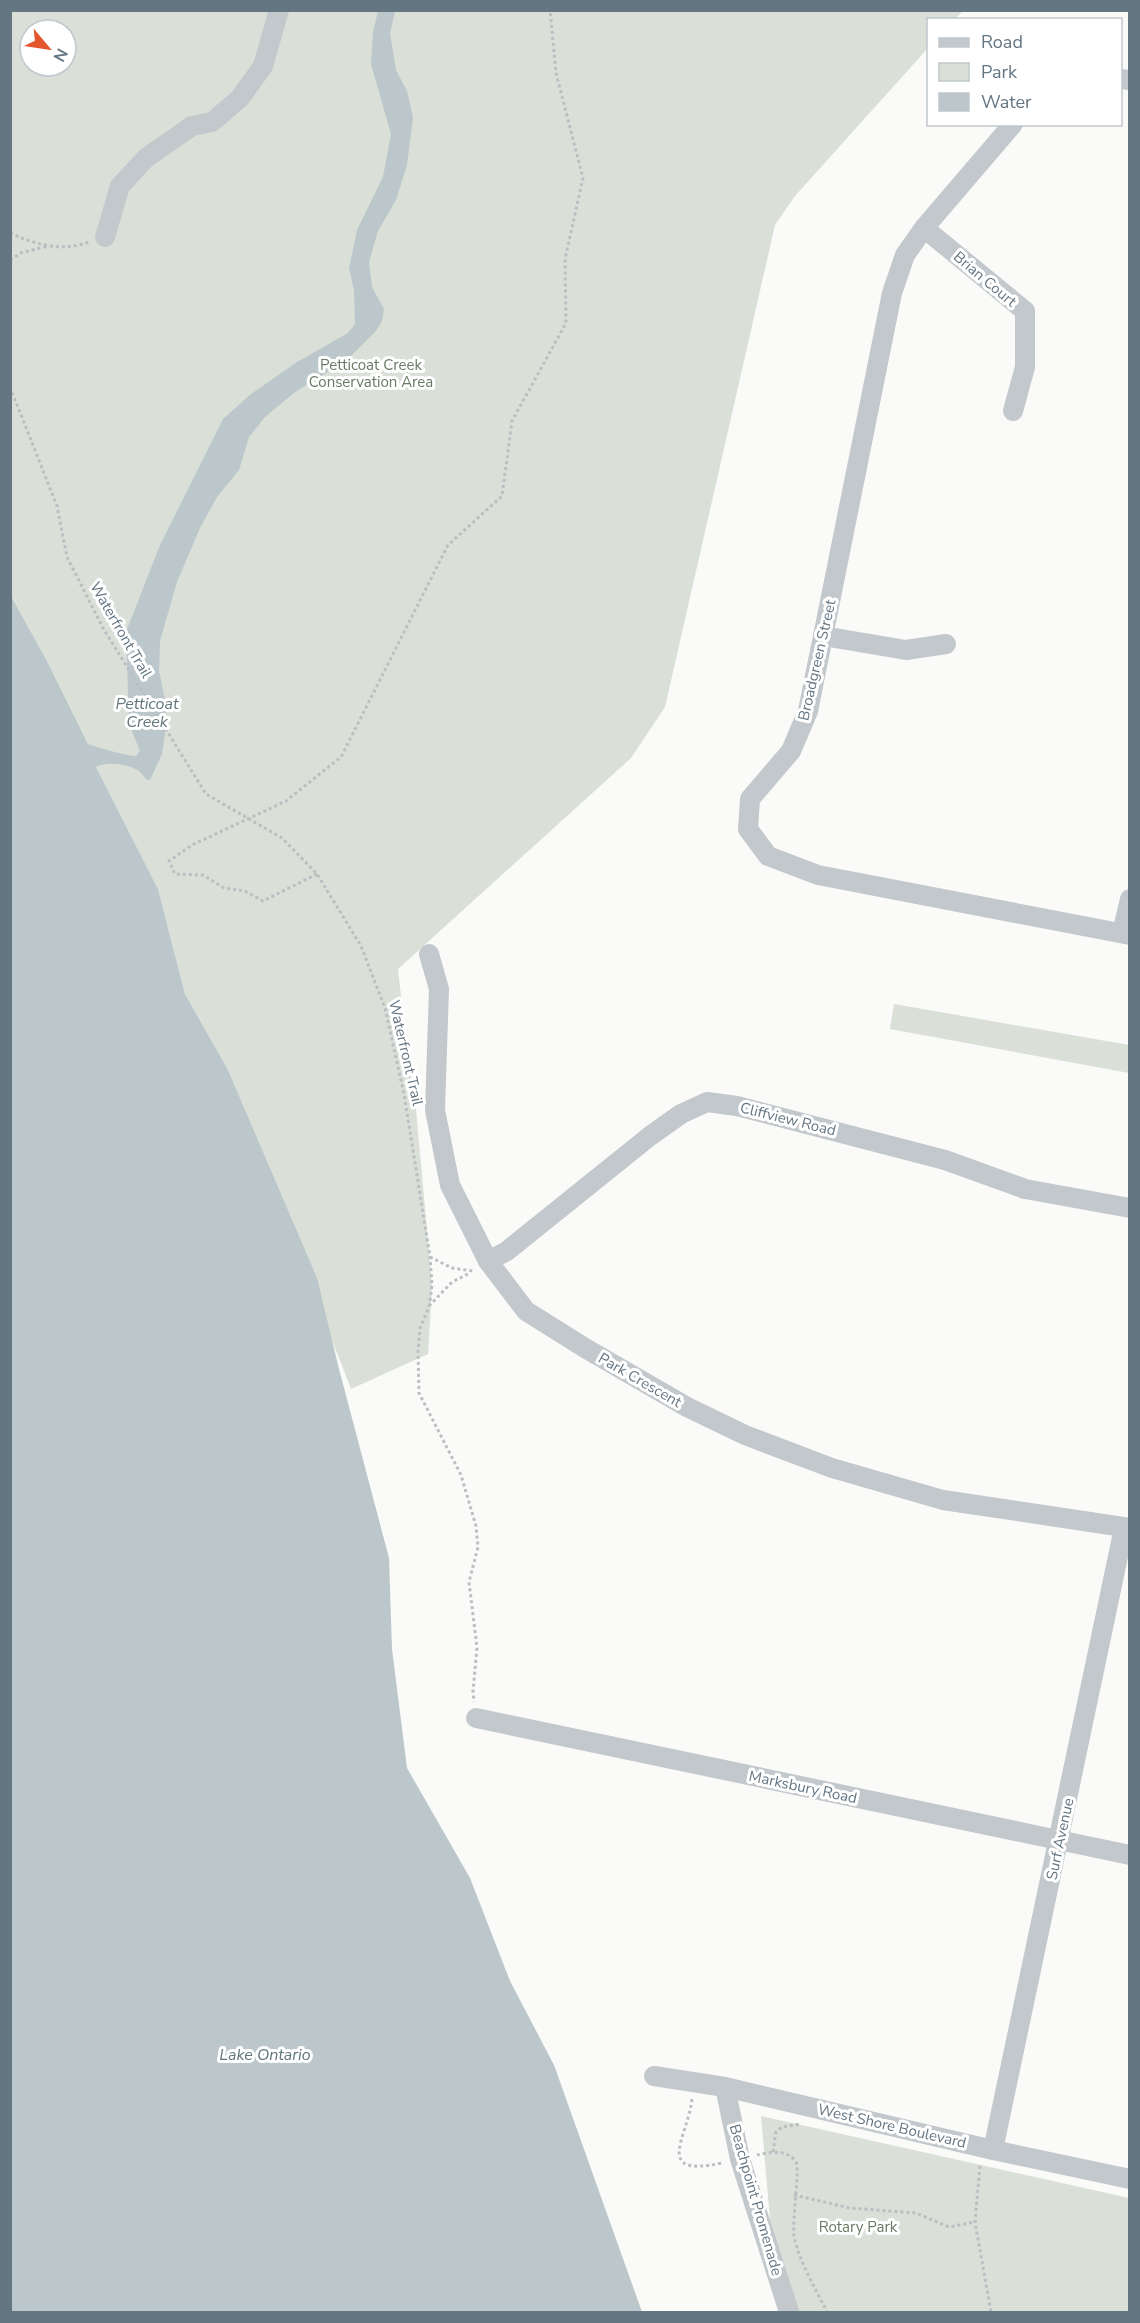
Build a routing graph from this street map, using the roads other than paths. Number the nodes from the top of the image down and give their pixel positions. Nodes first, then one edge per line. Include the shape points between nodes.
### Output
1 (279, 10) edge
2 (1011, 126) edge
3 (924, 228) junction
4 (105, 237) road end
5 (1013, 411) dead end
6 (824, 636) junction
7 (946, 644) dead end
8 (1130, 899) edge
9 (1126, 934) edge
10 (429, 954) dead end
11 (1130, 1208) edge
12 (488, 1261) junction
13 (1127, 1528) edge
14 (476, 1718) road end
15 (1060, 1841) junction
16 (1130, 1856) edge
17 (654, 2076) dead end
18 (725, 2087) junction
19 (988, 2149) junction
20 (1130, 2178) edge
21 (789, 2313) edge

1 - 4 street via 262,66 240,98 212,122 192,126 146,158 120,186
2 - 3 street, Broadgreen Street
3 - 5 street, Brian Court via 1024,311 1025,367
3 - 6 street, Broadgreen Street via 905,255 892,293
6 - 7 street via 906,650
6 - 9 street, Broadgreen Street via 808,711 791,751 750,799 748,829 768,856 818,875
8 - 9 street
10 - 12 street, Park Crescent via 439,989 435,1110 450,1185
11 - 12 street, Cliffview Road via 1025,1189 913,1151 737,1106 707,1102 681,1113 507,1251
12 - 13 street, Park Crescent via 526,1311 676,1401 745,1435 832,1468 944,1500
13 - 15 street, Surf Avenue
14 - 15 street, Marksbury Road
15 - 16 street, Marksbury Road
15 - 19 street, Surf Avenue
17 - 18 street, West Shore Boulevard
18 - 19 street, West Shore Boulevard
18 - 21 street, Beachpoint Promenade via 740,2159
19 - 20 street, West Shore Boulevard

